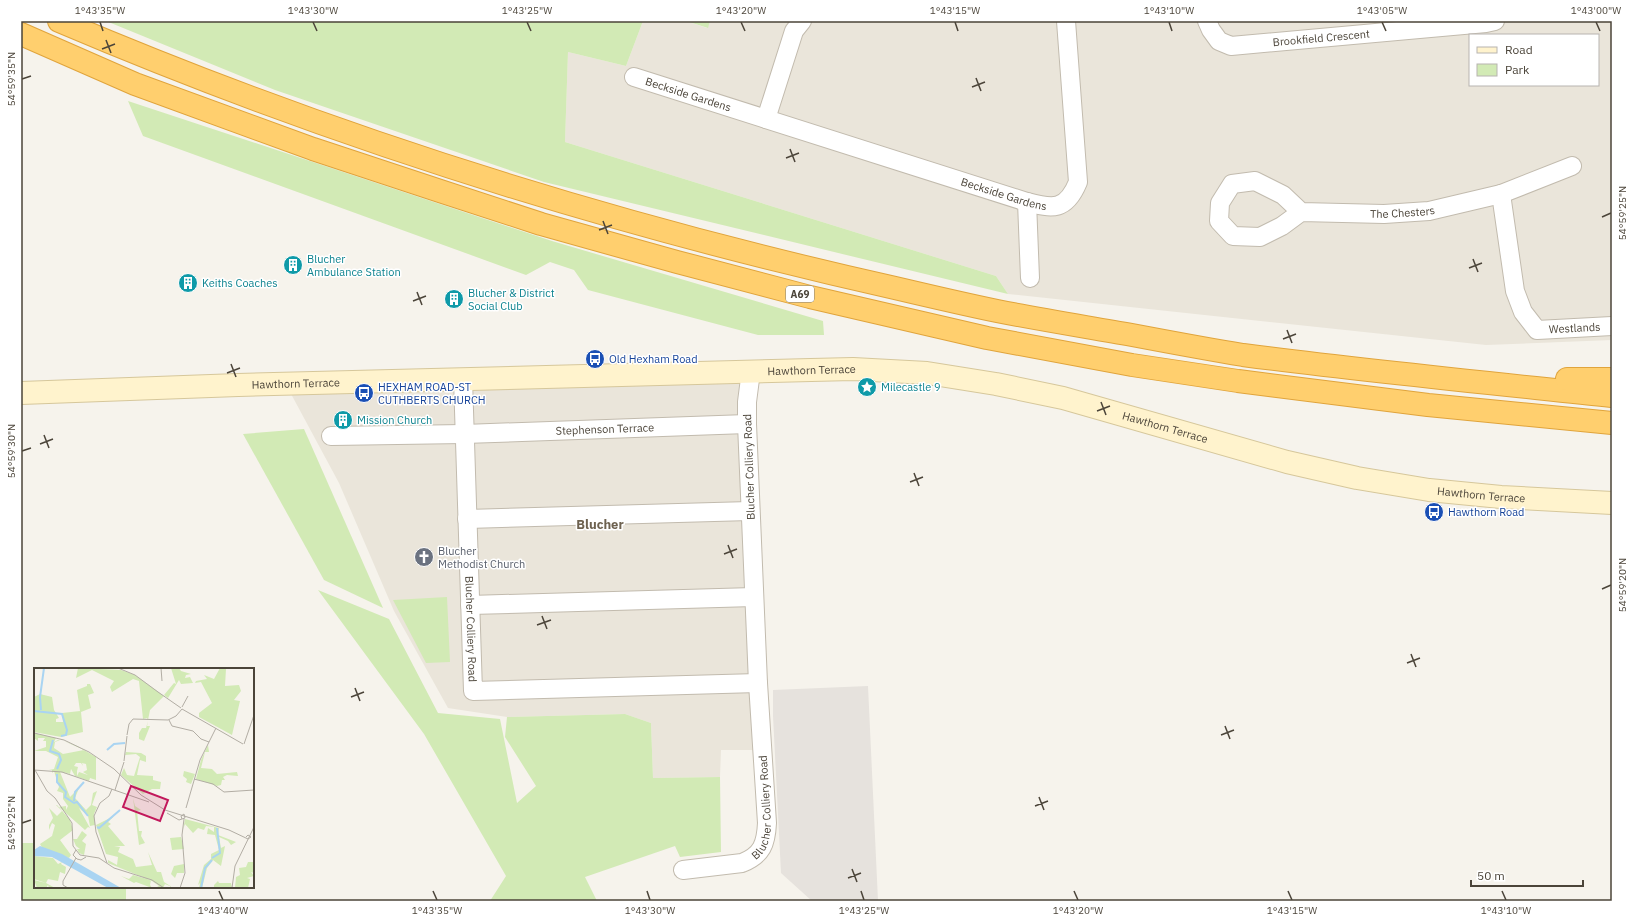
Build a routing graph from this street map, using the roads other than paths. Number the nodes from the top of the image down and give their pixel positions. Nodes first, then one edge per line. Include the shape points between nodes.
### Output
1 (59, 21) edge
2 (802, 21) edge
3 (1066, 21) edge
4 (1207, 21) edge
5 (1495, 21) edge
6 (21, 34) edge
7 (634, 77) dead end
8 (766, 119) junction
9 (1572, 166) dead end
10 (1501, 194) junction
11 (1027, 202) junction
12 (1301, 212) dead end
13 (1030, 278) dead end
14 (1612, 326) edge
15 (751, 371) junction
16 (1430, 377) junction
17 (463, 379) junction
18 (1612, 379) edge
19 (21, 393) edge
20 (1612, 396) edge
21 (1612, 423) edge
22 (747, 424) junction
23 (464, 434) junction
24 (331, 436) dead end
25 (1612, 503) edge
26 (750, 511) junction
27 (467, 519) junction
28 (754, 597) junction
29 (470, 605) junction
30 (758, 683) junction
31 (683, 870) dead end

1 - 16 highway, A69 via 143,57 448,167 681,236 813,270 997,311 1241,354
2 - 8 street via 794,31
3 - 11 street, Beckside Gardens via 1078,182 1073,193 1061,205 1046,207
4 - 5 street, Brookfield Crescent via 1218,42 1231,46
6 - 21 highway, A69 via 142,86 313,149 541,224 810,297 987,338 1132,365 1428,405
7 - 8 street, Beckside Gardens
8 - 11 street, Beckside Gardens
9 - 10 street, The Chesters
10 - 12 street, The Chesters via 1429,211 1384,214
10 - 14 street, Westlands via 1515,291 1523,312 1537,330
11 - 13 street
15 - 17 main road, Hawthorn Terrace
15 - 22 street, Blucher Colliery Road
15 - 25 main road, Hawthorn Terrace via 853,369 927,373 1063,398 1286,462 1357,478 1437,491
16 - 18 highway
16 - 20 highway, A69
17 - 19 main road, Hawthorn Terrace
17 - 23 street, Blucher Colliery Road
22 - 23 street, Stephenson Terrace
22 - 26 street, Blucher Colliery Road
23 - 24 street, Stephenson Terrace
23 - 27 street, Blucher Colliery Road
26 - 27 street
26 - 28 street, Blucher Colliery Road
27 - 29 street, Blucher Colliery Road
28 - 29 street
28 - 30 street, Blucher Colliery Road
29 - 30 street, Blucher Colliery Road via 473,691
30 - 31 street, Blucher Colliery Road via 767,837 762,848 750,860

